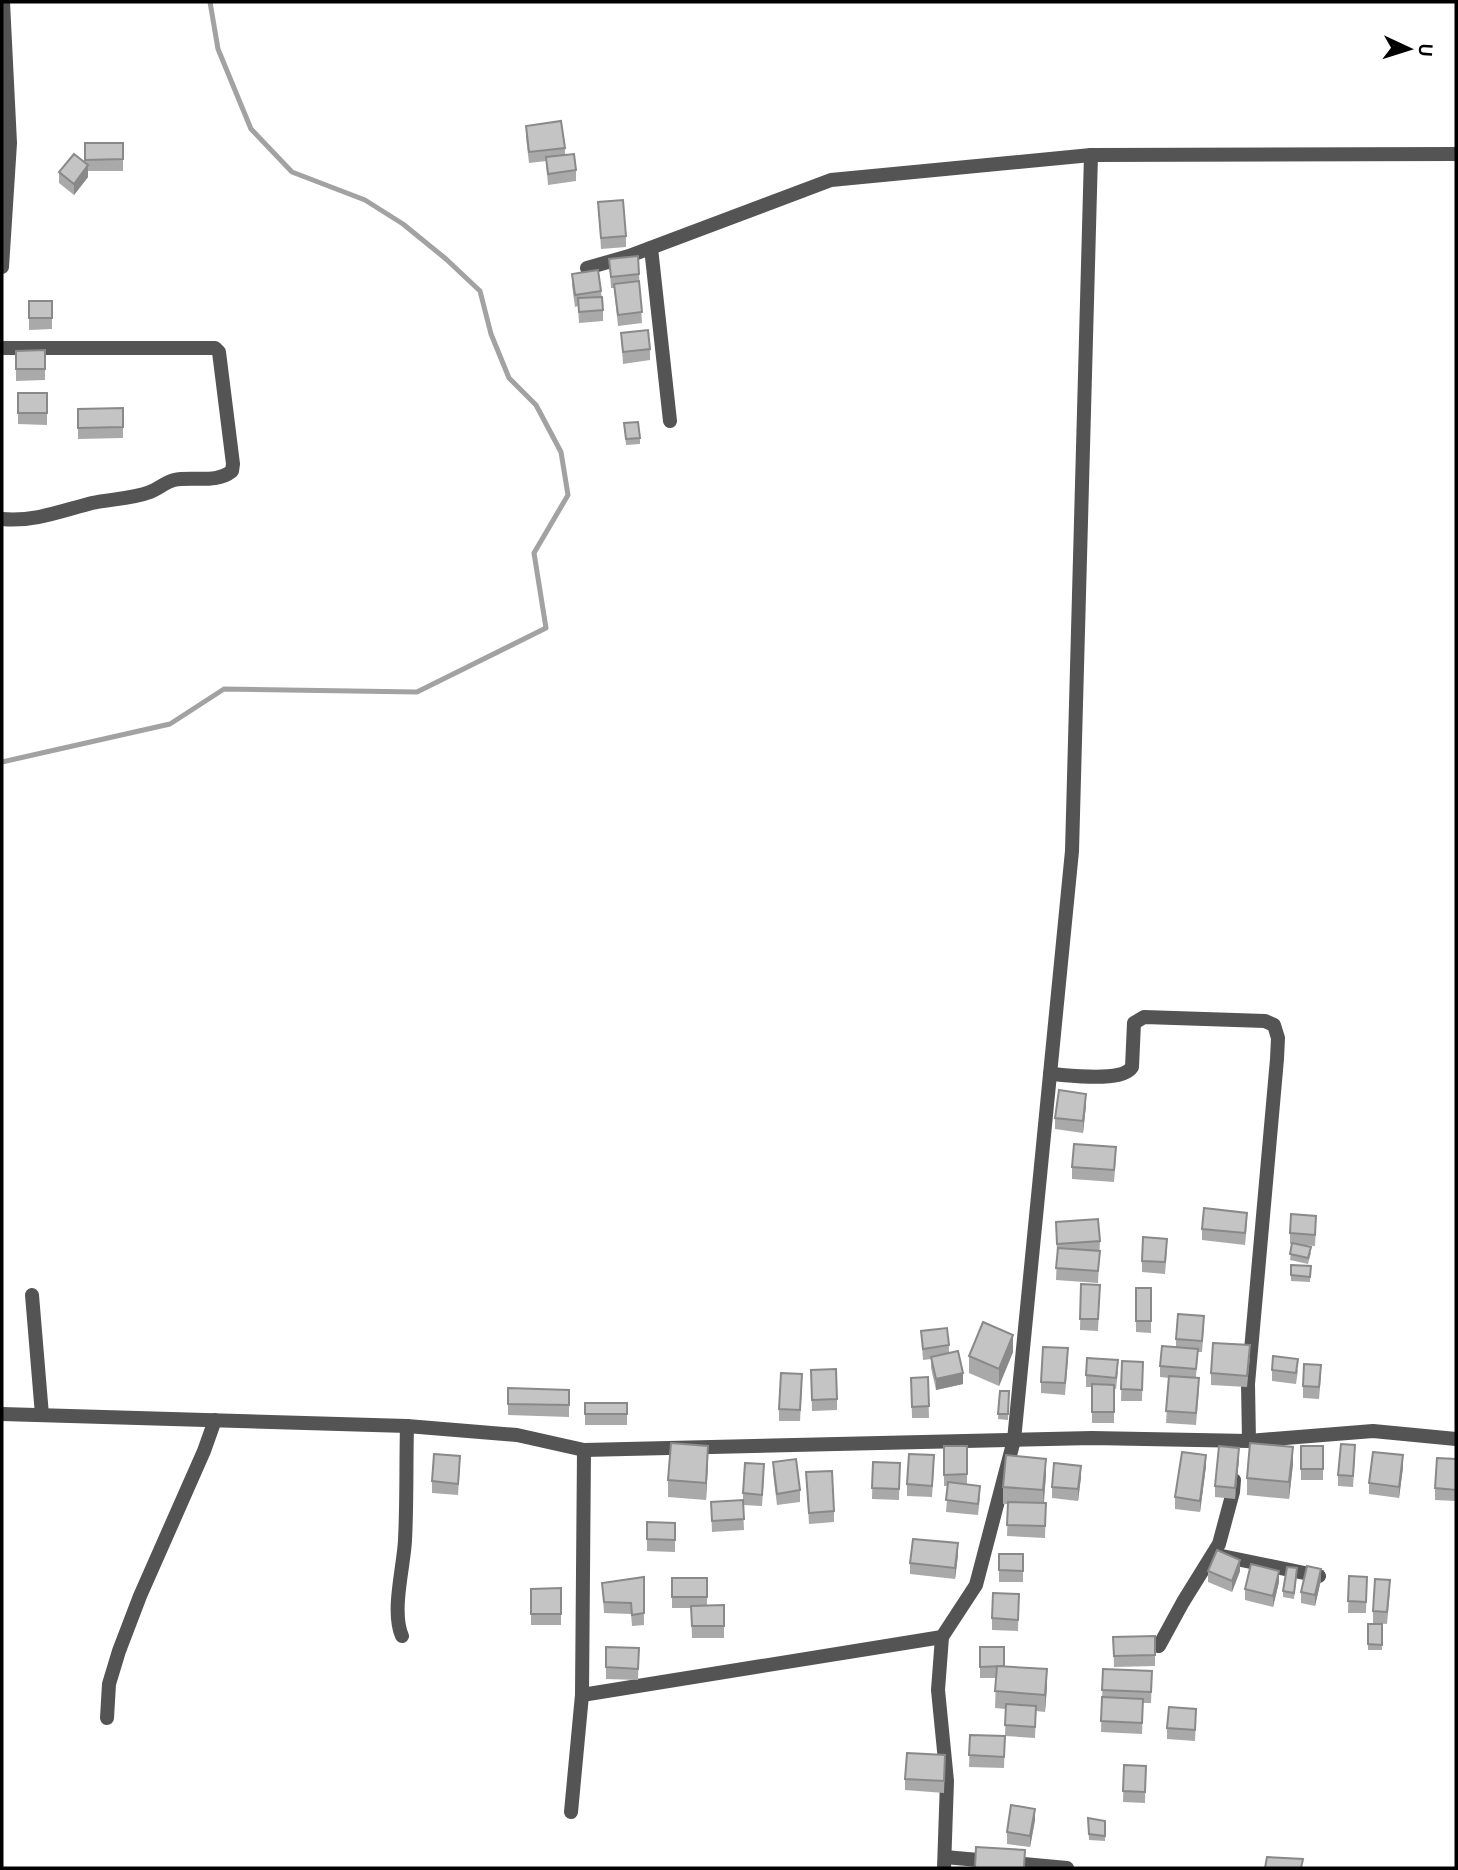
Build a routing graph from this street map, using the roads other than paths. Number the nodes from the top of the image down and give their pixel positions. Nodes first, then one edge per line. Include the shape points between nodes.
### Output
1 (3, 2) edge
2 (6, 143) edge
3 (1456, 154) edge
4 (1091, 155) junction
5 (651, 248) junction
6 (2, 267) edge
7 (587, 268) dead end
8 (2, 348) edge
9 (670, 421) dead end
10 (2, 519) edge
11 (1050, 1074) junction
12 (32, 1295) dead end
13 (2, 1414) edge
14 (43, 1415) junction
15 (215, 1420) junction
16 (407, 1426) junction
17 (1456, 1439) edge
18 (1014, 1440) junction
19 (1239, 1449) junction
20 (584, 1450) junction
21 (1214, 1554) junction
22 (1319, 1576) edge
23 (402, 1636) dead end
24 (943, 1637) junction
25 (1159, 1646) dead end
26 (582, 1695) junction
27 (107, 1718) dead end
28 (571, 1812) dead end
29 (945, 1863) edge
30 (1067, 1868) edge

1 - 2 street
2 - 6 street
3 - 4 street
4 - 5 street via 831,180
4 - 11 street via 1072,851
5 - 7 street
5 - 9 street
8 - 10 street via 215,348 233,464 228,475 170,481 150,492 40,518
11 - 18 street
11 - 19 street via 1116,1076 1129,1072 1134,1023 1144,1017 1274,1025 1277,1059
12 - 14 street
13 - 14 street
14 - 15 street
15 - 16 street
15 - 27 street via 119,1650 109,1684
16 - 20 street via 517,1435
16 - 23 street via 405,1542 399,1585
17 - 19 street via 1373,1431
18 - 19 street via 1092,1438
18 - 20 street
18 - 24 street via 976,1585
19 - 21 street via 1233,1492
20 - 26 street
21 - 22 street
21 - 25 street
24 - 26 street
24 - 29 street via 938,1690 947,1781
26 - 28 street
29 - 30 street

